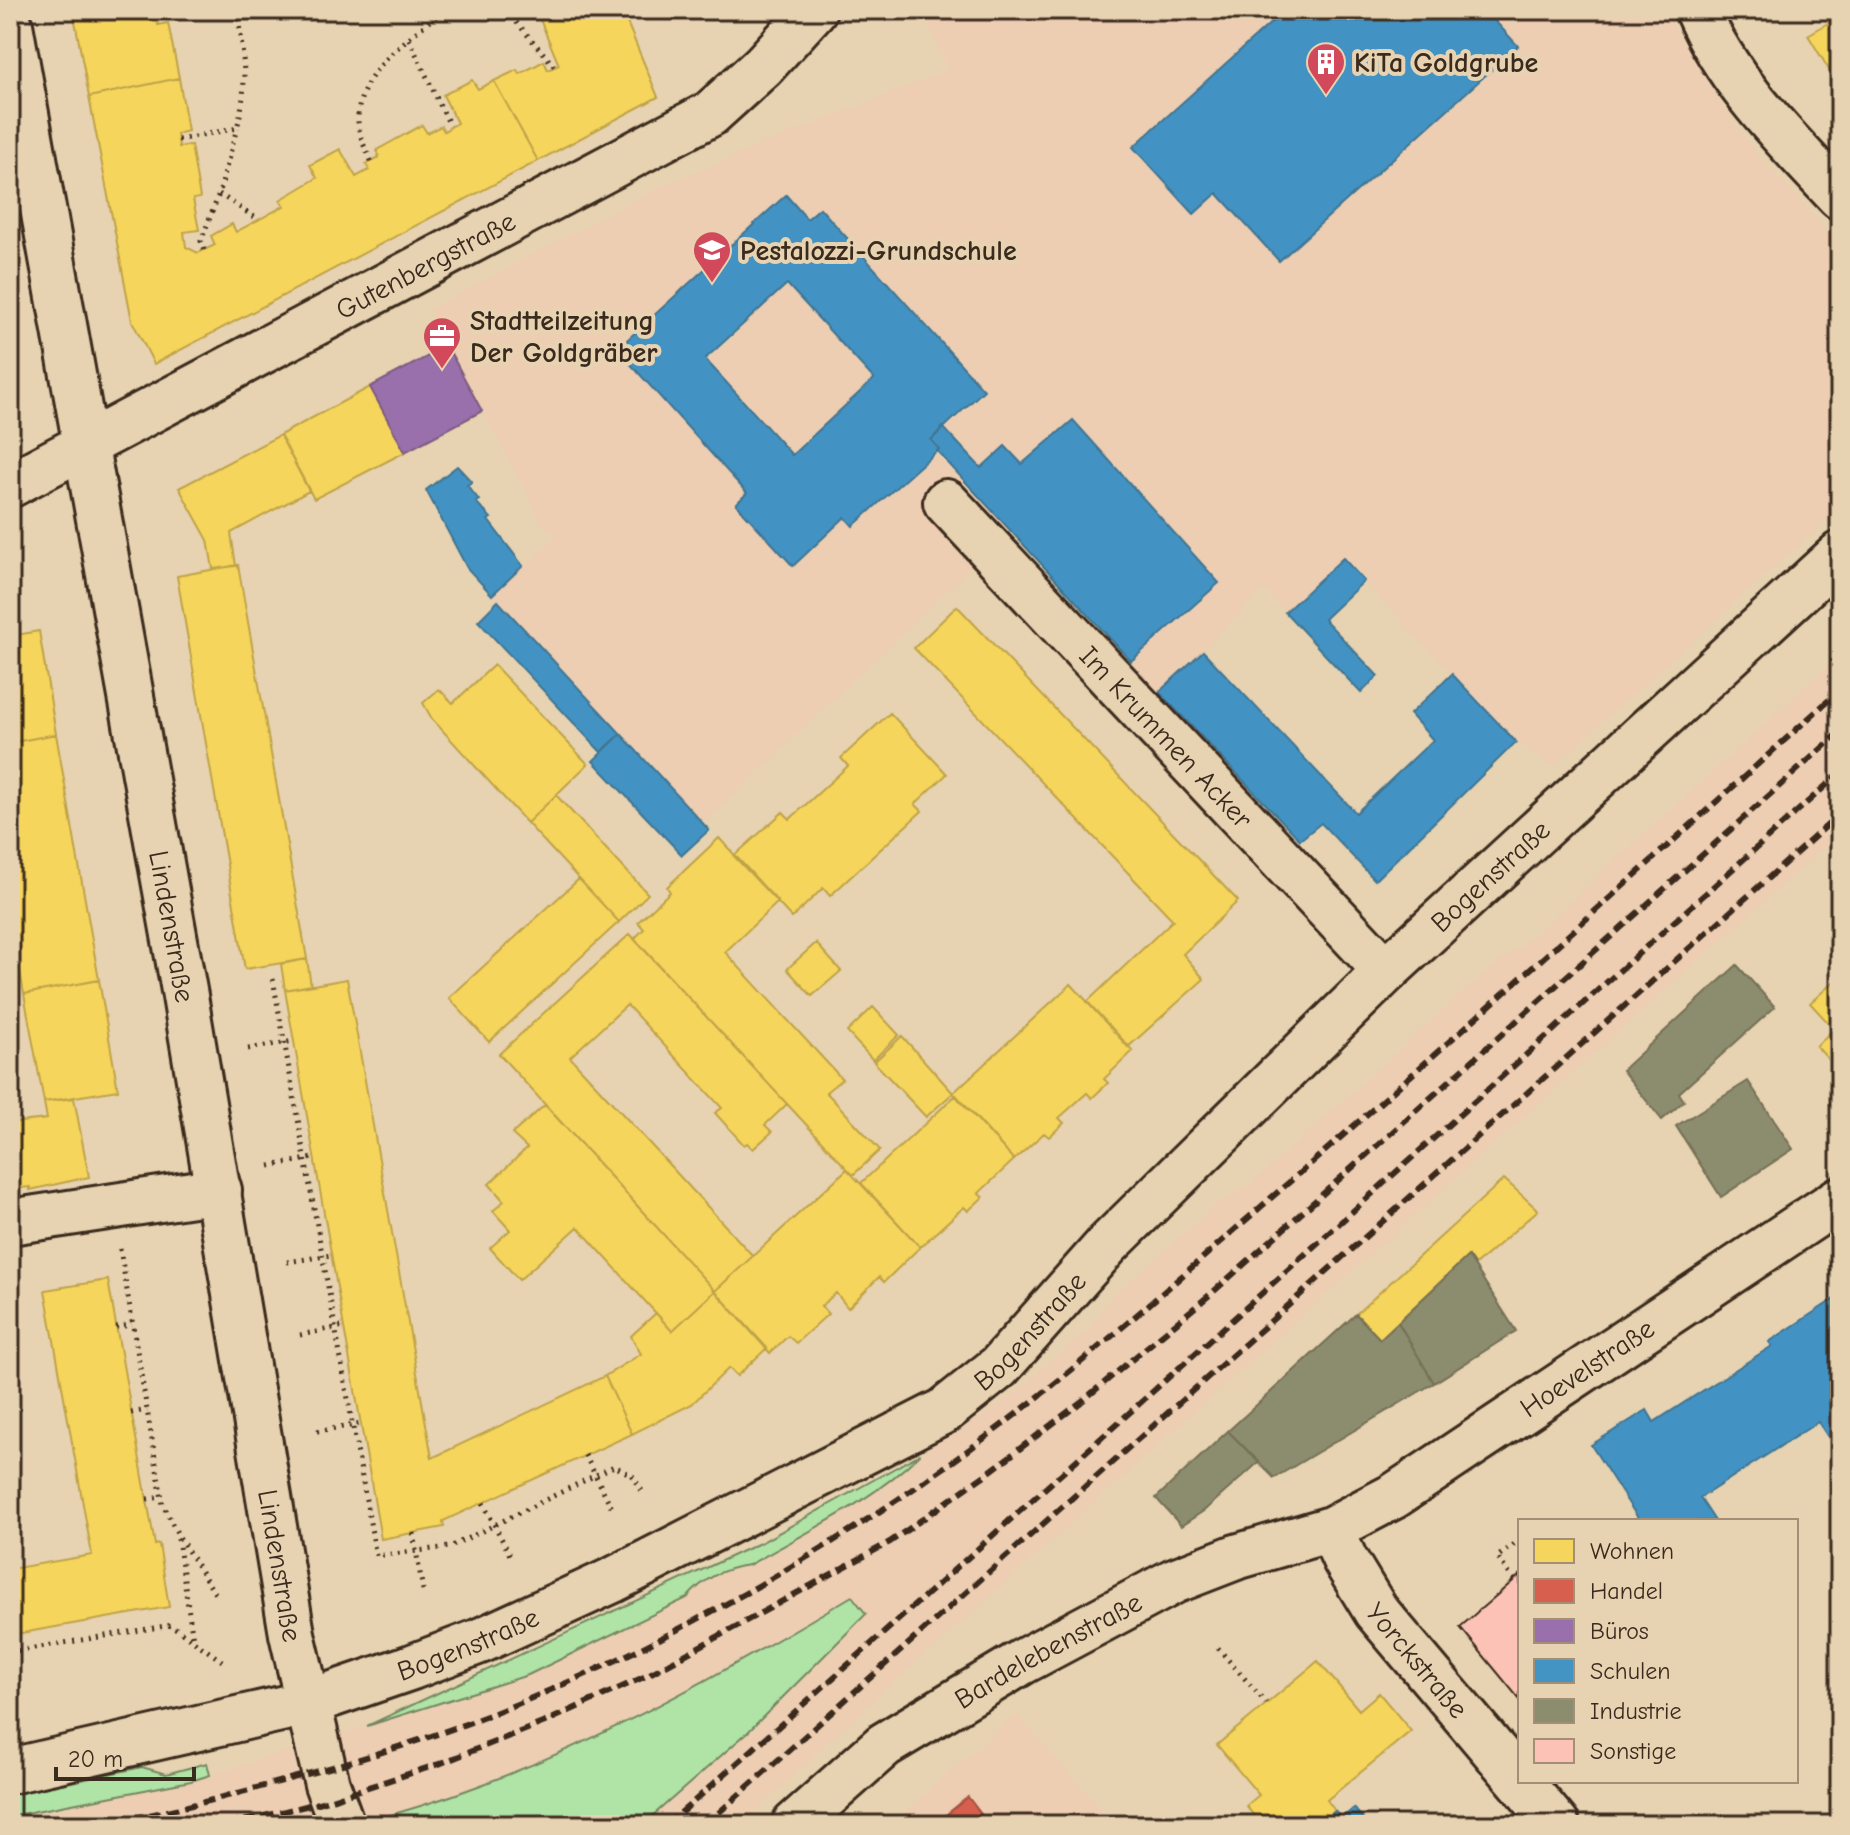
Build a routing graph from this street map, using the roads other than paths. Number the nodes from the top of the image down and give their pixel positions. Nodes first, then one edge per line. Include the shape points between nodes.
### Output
1 (814, 10) edge
2 (1697, 10) edge
3 (10, 25) edge
4 (1840, 197) edge
5 (86, 445) junction
6 (10, 485) edge
7 (946, 502) dead end
8 (1840, 554) edge
9 (1386, 971) junction
10 (219, 1190) junction
11 (1840, 1199) edge
12 (10, 1222) edge
13 (1331, 1529) junction
14 (307, 1703) junction
15 (10, 1771) edge
16 (1518, 1779) edge
17 (1521, 1783) edge
18 (342, 1825) edge
19 (794, 1825) edge
20 (1557, 1825) edge

1 - 5 street, Gutenbergstraße via 710,114
2 - 4 street via 1724,64 1755,106
3 - 5 street, Lindenstraße
5 - 6 street, Gutenbergstraße
5 - 10 street, Lindenstraße
7 - 9 street, Im Krummen Acker
8 - 9 street, Bogenstraße
9 - 14 street, Bogenstraße via 1108,1244 999,1367 944,1411 586,1592 466,1646
10 - 12 street
10 - 14 street, Lindenstraße
11 - 13 street, Hoevelstraße via 1394,1496
13 - 16 street, Yorckstraße via 1376,1611
13 - 19 street, Bardelebenstraße via 1174,1581 1022,1662 884,1745
14 - 15 street, Bogenstraße
14 - 18 street, Lindenstraße
17 - 20 street, Yorckstraße

